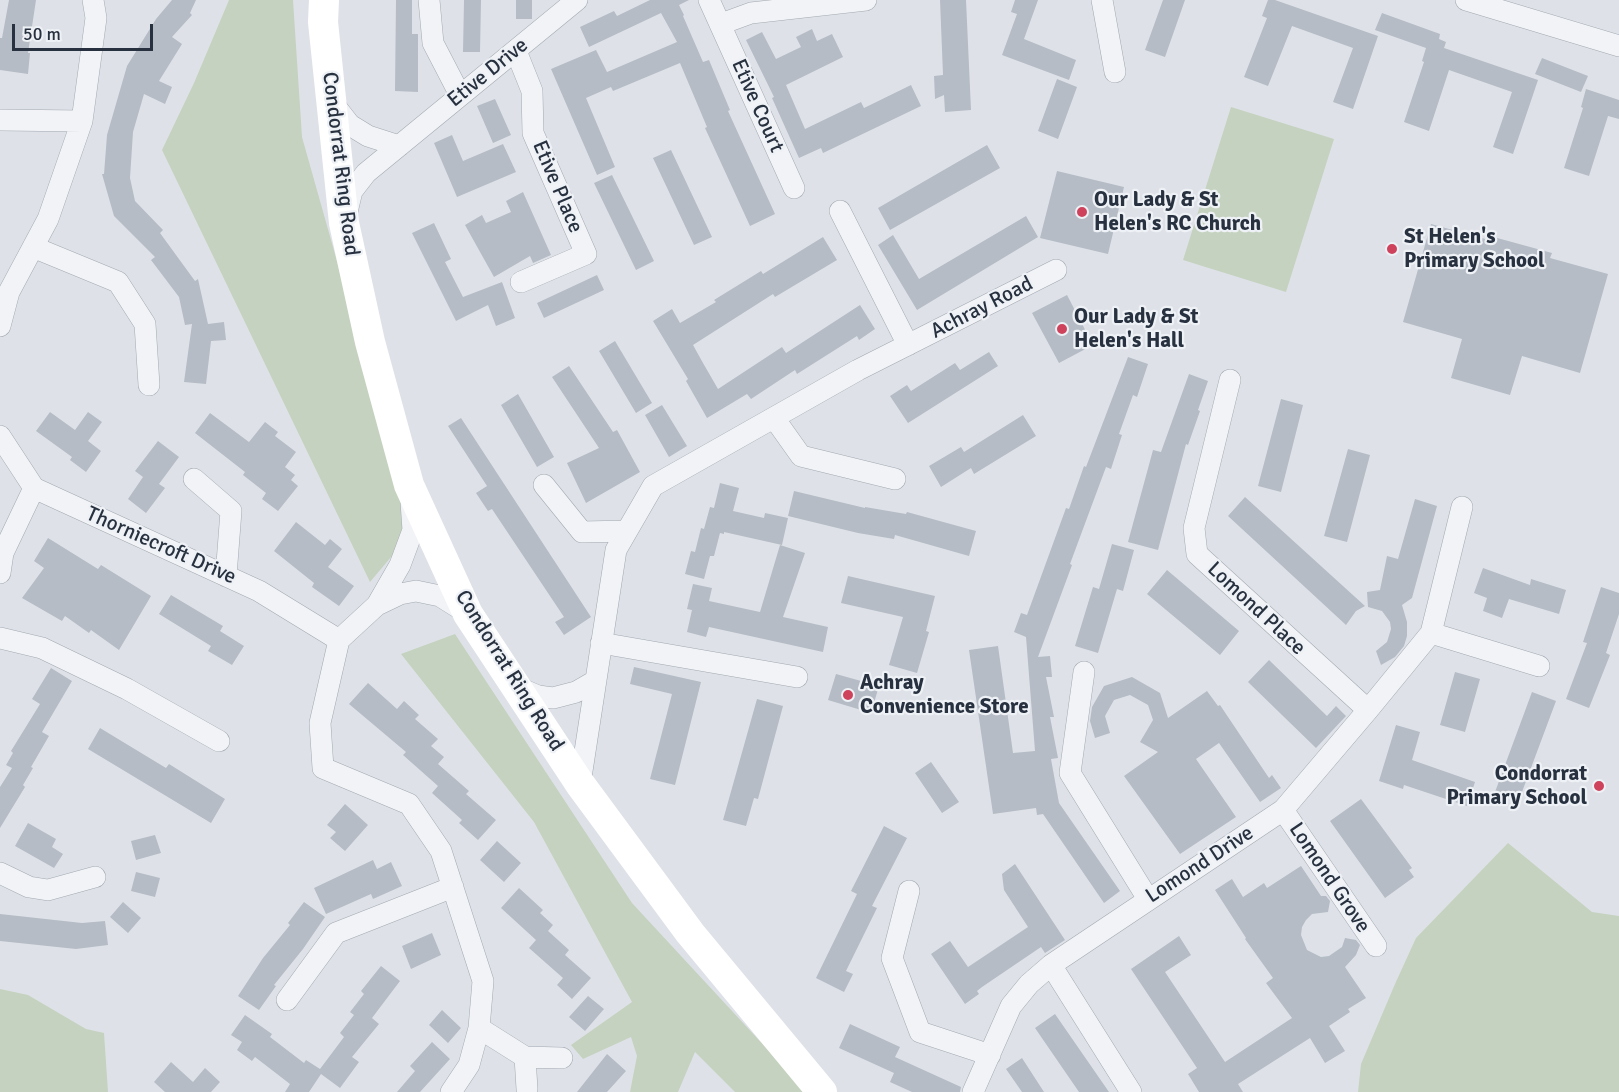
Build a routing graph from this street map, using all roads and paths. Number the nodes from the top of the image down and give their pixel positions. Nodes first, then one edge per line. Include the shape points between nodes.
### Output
1 (93, 0) edge
2 (324, 0) edge
3 (429, 0) edge
4 (577, 0) edge
5 (709, 0) edge
6 (866, 0) edge
7 (1102, 0) edge
8 (1466, 0) edge
9 (721, 24) junction
10 (1619, 46) edge
11 (516, 51) junction
12 (1115, 72) dead end
13 (460, 94) junction
14 (331, 100) junction
15 (0, 120) edge
16 (82, 121) junction
17 (399, 146) junction
18 (794, 188) dead end
19 (840, 211) dead end
20 (344, 223) junction
21 (33, 247) junction
22 (1056, 270) dead end
23 (521, 282) dead end
24 (0, 326) edge
25 (908, 345) junction
26 (1230, 380) dead end
27 (149, 385) dead end
28 (774, 418) junction
29 (0, 436) edge
30 (895, 478) dead end
31 (194, 479) dead end
32 (544, 485) dead end
33 (410, 486) junction
34 (34, 488) junction
35 (1462, 507) dead end
36 (627, 531) junction
37 (0, 573) edge
38 (226, 576) junction
39 (377, 605) junction
40 (468, 614) junction
41 (1431, 633) junction
42 (0, 638) edge
43 (339, 640) junction
44 (601, 643) junction
45 (1539, 666) dead end
46 (1084, 672) dead end
47 (797, 677) dead end
48 (595, 681) junction
49 (518, 687) junction
50 (1368, 710) junction
51 (219, 741) dead end
52 (580, 784) junction
53 (1283, 810) junction
54 (0, 873) edge
55 (95, 877) dead end
56 (453, 888) junction
57 (909, 891) dead end
58 (1148, 899) junction
59 (1376, 946) dead end
60 (1051, 965) junction
61 (287, 1000) dead end
62 (479, 1028) junction
63 (990, 1055) junction
64 (525, 1057) junction
65 (562, 1058) dead end
66 (527, 1089) dead end
67 (451, 1092) edge
68 (822, 1092) edge
69 (973, 1092) edge
70 (1131, 1092) edge

1 - 16 street via 96,18
2 - 14 street, Condorrat Ring Road
3 - 13 street via 433,43
4 - 11 street, Etive Drive
5 - 9 street, Etive Court
6 - 9 street via 752,13
7 - 12 street
8 - 10 street
9 - 18 street, Etive Court
11 - 13 street, Etive Drive
11 - 23 street, Etive Place via 532,92 534,133 586,254
13 - 17 street, Etive Drive
14 - 17 street via 350,125 368,136
14 - 20 street, Condorrat Ring Road
15 - 16 street
16 - 21 street via 48,219
17 - 20 street, Etive Drive via 366,173 352,191
19 - 25 street, Achray Road
20 - 33 street, Condorrat Ring Road via 370,342
21 - 24 street via 9,292
21 - 27 street via 118,282 145,324
22 - 25 street, Achray Road
25 - 28 street, Achray Road
26 - 50 street, Lomond Place via 1194,528 1197,554
28 - 30 street via 801,456
28 - 36 street, Achray Road via 653,486
29 - 34 street
31 - 38 street via 231,512
32 - 36 street via 582,532
33 - 39 street via 413,530 400,565
33 - 40 street, Condorrat Ring Road
34 - 37 street via 3,553
34 - 38 street, Thorniecroft Drive
35 - 41 street, Lomond Drive
36 - 44 street, Achray Road via 616,550
38 - 43 street, Thorniecroft Drive via 259,591
39 - 40 street via 416,591 440,596
39 - 43 street
40 - 49 street, Condorrat Ring Road
41 - 45 street
41 - 50 street, Lomond Drive
42 - 51 street via 42,648 127,689
43 - 56 street via 320,723 323,768 409,804 441,851
44 - 47 street
44 - 48 street, Achray Road
46 - 58 street via 1070,773
48 - 49 street via 554,698
48 - 52 street, Achray Road
49 - 52 street, Condorrat Ring Road
50 - 53 street, Lomond Drive
52 - 68 street, Condorrat Ring Road via 690,933
53 - 58 street, Lomond Drive
53 - 59 street, Lomond Grove
54 - 55 street via 29,887 48,890
56 - 61 street via 336,933
56 - 62 street via 483,981
57 - 63 street via 892,958 920,1032
58 - 60 street, Lomond Drive
60 - 63 street, Lomond Drive via 1011,1006
60 - 70 street
62 - 64 street
62 - 67 street via 469,1065
63 - 69 street, Lomond Drive
64 - 65 street
64 - 66 street

